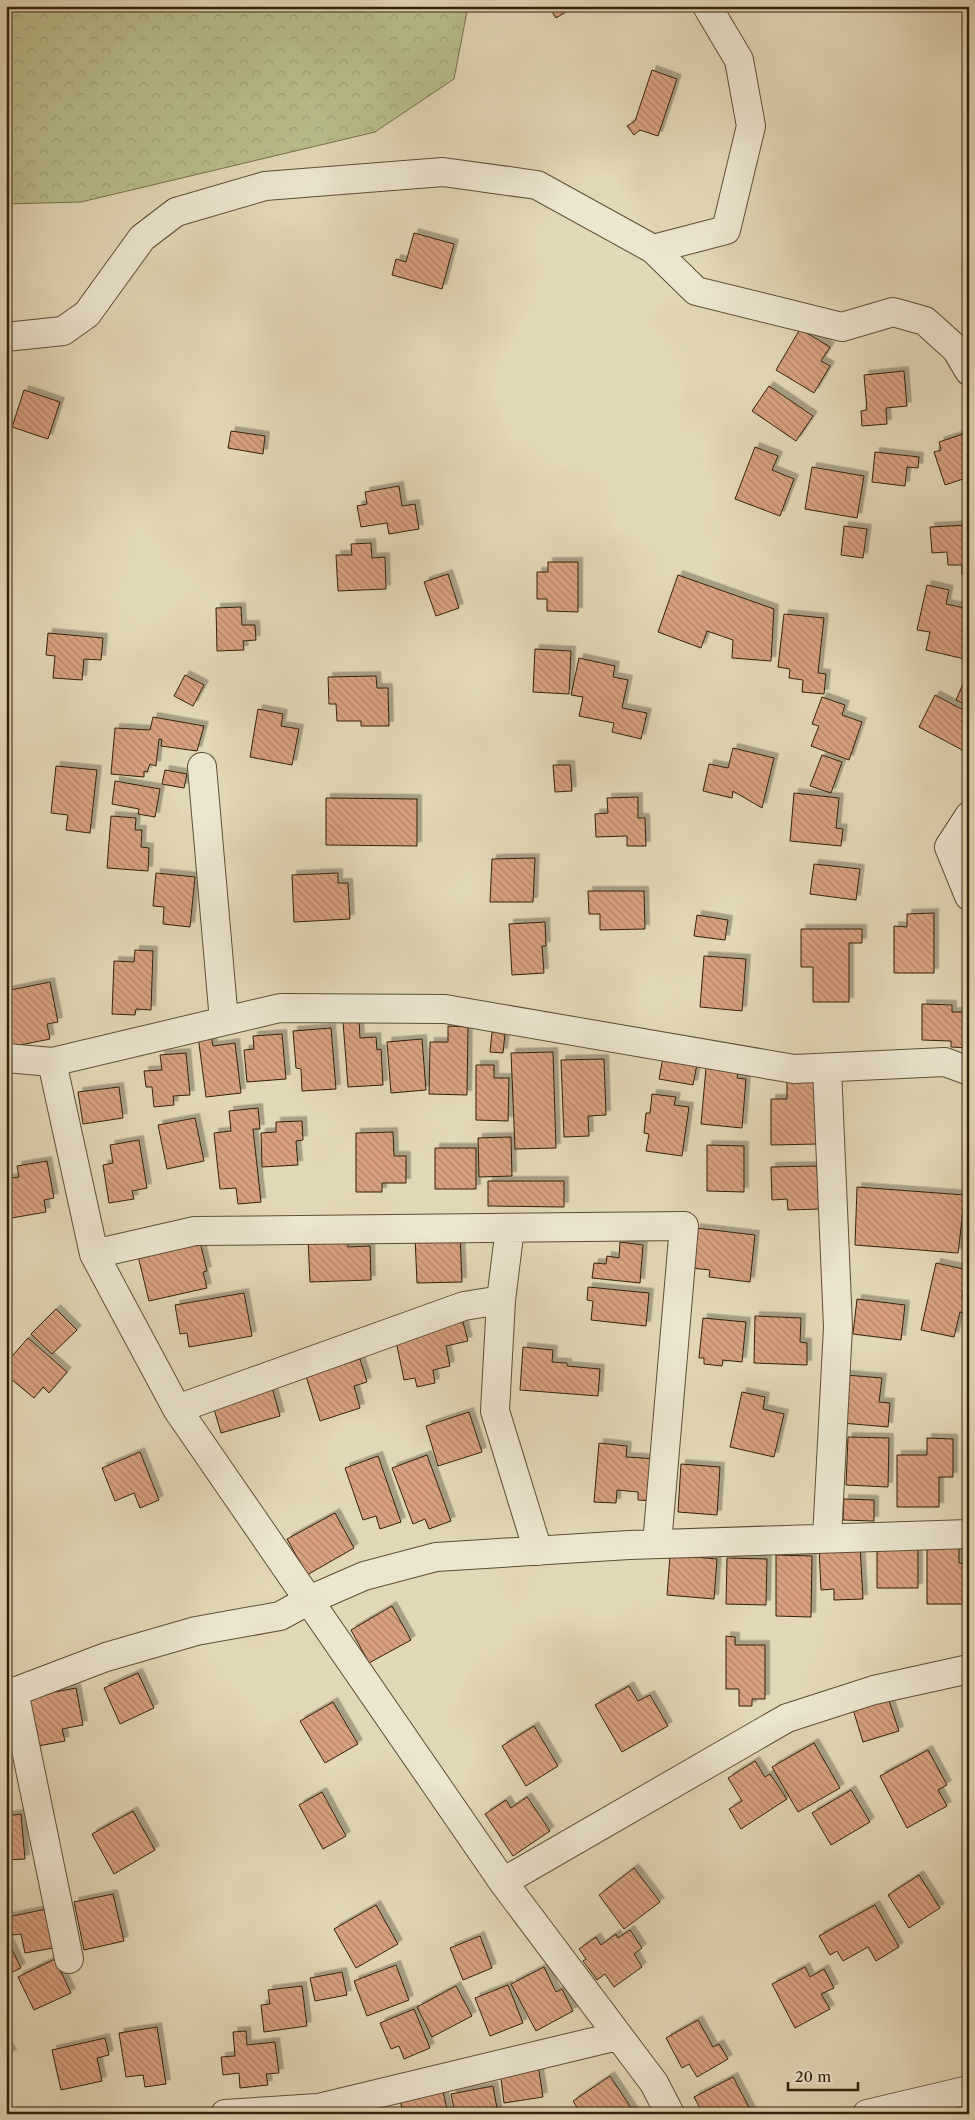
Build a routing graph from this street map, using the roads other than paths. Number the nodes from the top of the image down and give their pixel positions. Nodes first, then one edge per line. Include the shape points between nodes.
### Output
1 (707, 6) edge
2 (653, 249) junction
3 (6, 337) edge
4 (969, 371) edge
5 (202, 767) dead end
6 (969, 816) edge
7 (969, 896) edge
8 (224, 1021) junction
9 (6, 1058) edge
10 (52, 1062) junction
11 (827, 1068) junction
12 (969, 1071) edge
13 (510, 1228) junction
14 (94, 1254) junction
15 (501, 1300) junction
16 (178, 1409) junction
17 (969, 1534) edge
18 (827, 1538) junction
19 (657, 1544) junction
20 (538, 1551) junction
21 (309, 1600) junction
22 (969, 1669) edge
23 (10, 1693) edge
24 (503, 1882) junction
25 (69, 1959) dead end
26 (618, 2036) junction
27 (969, 2090) edge
28 (225, 2114) edge
29 (670, 2114) edge
30 (867, 2114) edge

1 - 2 street via 739,60 750,126 726,230
2 - 3 street via 537,185 443,172 265,186 176,212 142,238 87,314 63,331
2 - 4 street via 696,291 842,327 893,312 925,321 956,349
5 - 8 street
6 - 7 street via 949,846
8 - 10 street
8 - 11 street via 280,1008 445,1008 794,1070
9 - 10 street
10 - 14 street
11 - 12 street via 945,1062
11 - 18 street via 838,1327
13 - 14 street via 195,1232
13 - 15 street
13 - 19 street via 684,1226
14 - 16 street
15 - 16 street via 464,1306
15 - 20 street via 495,1411
16 - 21 street
17 - 18 street
18 - 19 street
19 - 20 street
20 - 21 street via 436,1557 364,1576
21 - 23 street via 280,1616 196,1631 106,1657
21 - 24 street
22 - 24 street via 874,1690 787,1718
23 - 25 street
24 - 26 street
26 - 28 street via 318,2108
26 - 29 street via 654,2083
27 - 30 street

